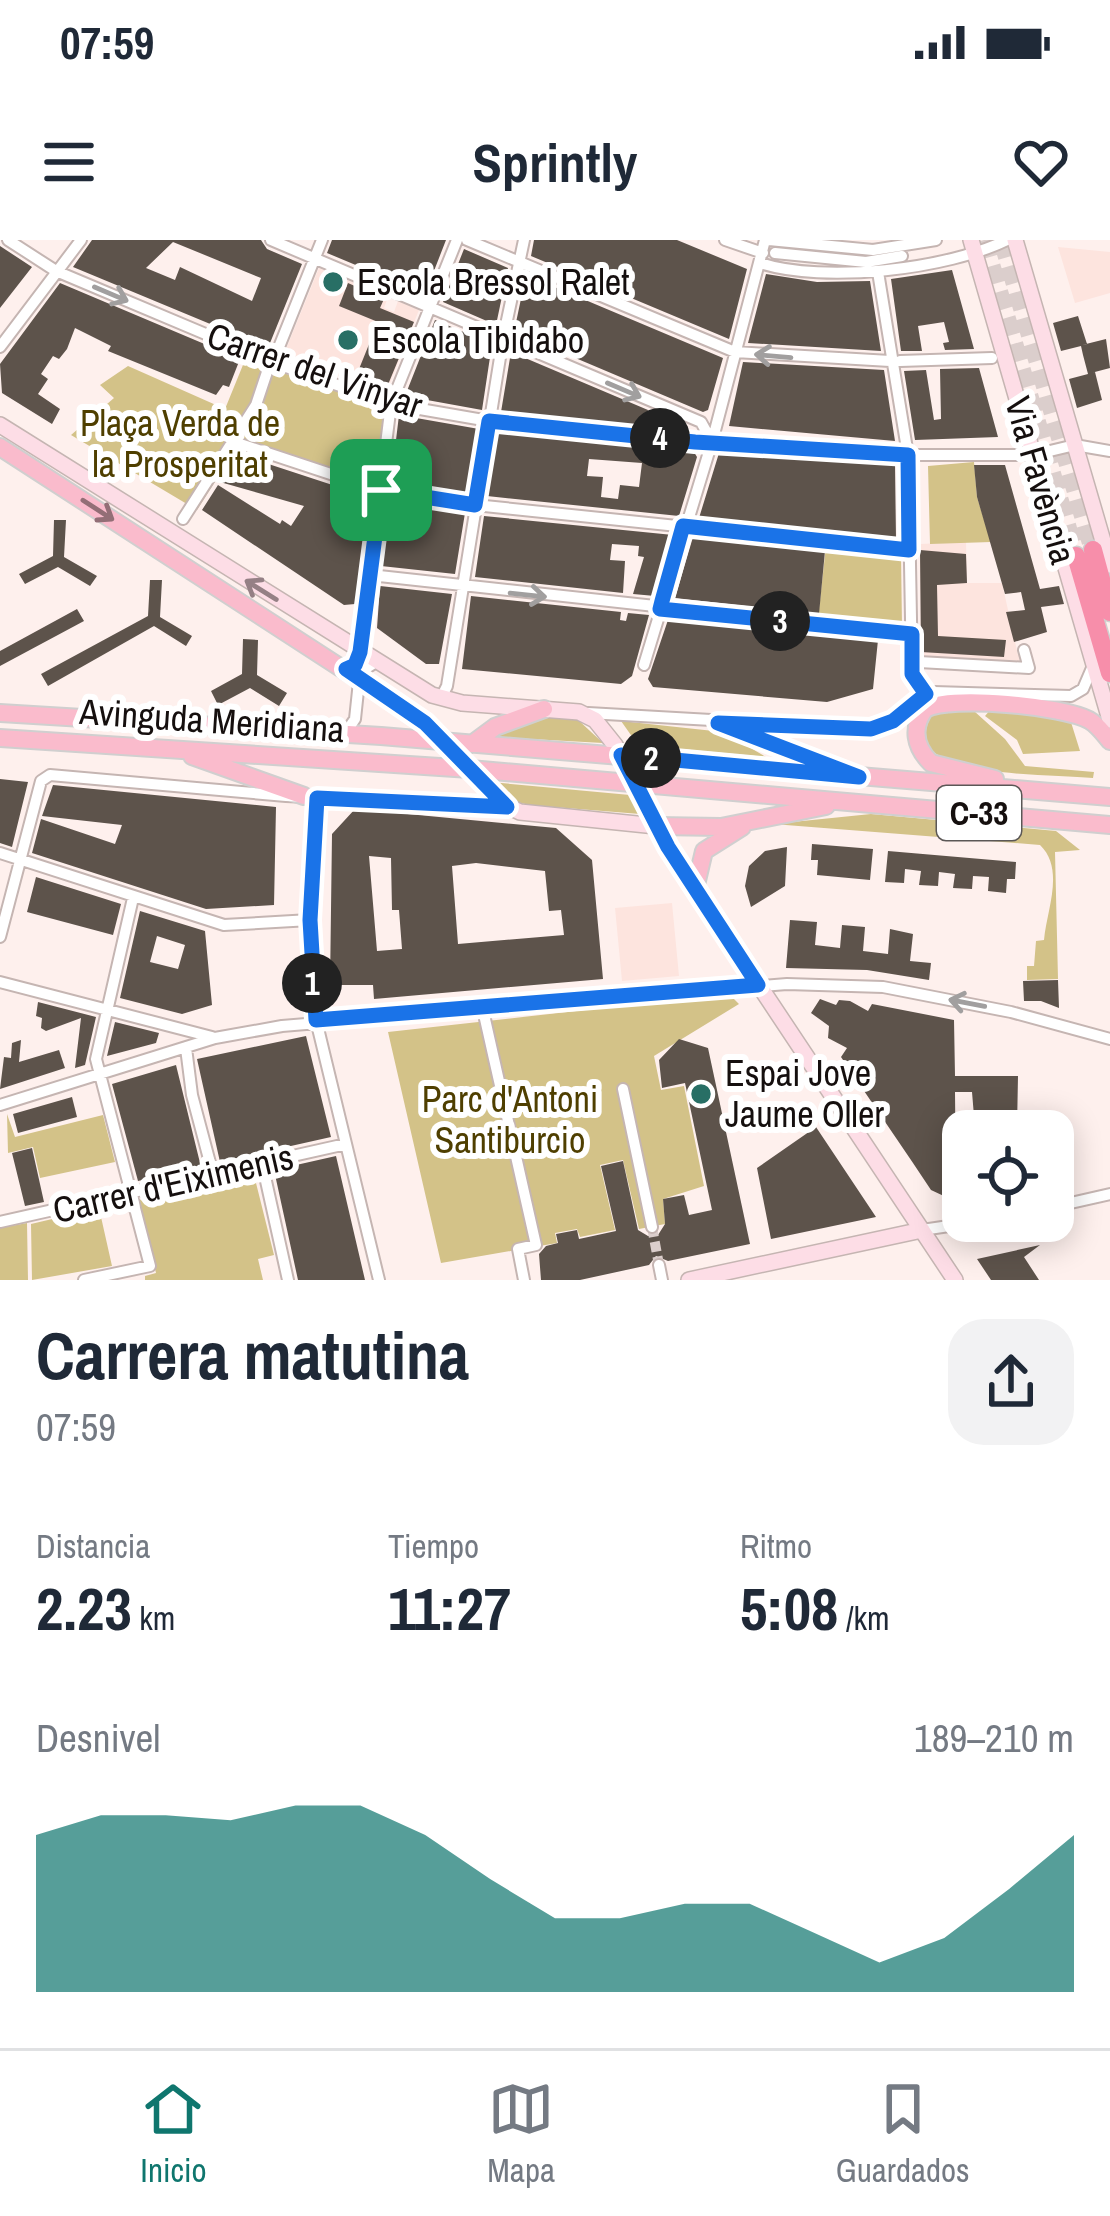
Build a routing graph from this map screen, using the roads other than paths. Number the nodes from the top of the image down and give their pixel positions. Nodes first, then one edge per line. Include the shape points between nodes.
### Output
1 (8, 240) edge
2 (81, 240) edge
3 (271, 240) edge
4 (322, 240) edge
5 (457, 240) edge
6 (467, 240) edge
7 (524, 240) edge
8 (724, 240) edge
9 (936, 240) edge
10 (1011, 240) edge
11 (763, 248) edge
12 (973, 248) edge
13 (902, 256) dead end
14 (311, 257) junction
15 (518, 263) junction
16 (56, 271) junction
17 (878, 272) junction
18 (430, 307) junction
19 (502, 339) junction
20 (0, 347) edge
21 (735, 352) junction
22 (992, 358) dead end
23 (894, 361) junction
24 (391, 404) junction
25 (489, 421) junction
26 (0, 425) edge
27 (231, 441) junction
28 (712, 442) junction
29 (1076, 445) junction
30 (0, 447) edge
31 (1110, 451) edge
32 (1033, 454) junction
33 (908, 455) junction
34 (377, 489) junction
35 (475, 505) junction
36 (183, 519) dead end
37 (683, 526) junction
38 (909, 550) junction
39 (1110, 565) edge
40 (370, 575) junction
41 (460, 588) junction
42 (660, 609) junction
43 (1110, 612) edge
44 (912, 634) junction
45 (1024, 650) dead end
46 (360, 652) junction
47 (1092, 659) junction
48 (376, 662) junction
49 (920, 662) dead end
50 (644, 665) dead end
51 (352, 674) junction
52 (1110, 674) edge
53 (926, 694) junction
54 (441, 698) junction
55 (544, 710) junction
56 (0, 713) edge
57 (584, 713) junction
58 (1110, 720) edge
59 (718, 723) junction
60 (343, 734) junction
61 (0, 738) edge
62 (1110, 741) edge
63 (444, 742) junction
64 (472, 744) junction
65 (180, 751) junction
66 (621, 755) junction
67 (470, 769) junction
68 (859, 777) junction
69 (635, 784) junction
70 (1067, 793) junction
71 (311, 797) junction
72 (1110, 797) edge
73 (863, 802) junction
74 (507, 807) junction
75 (764, 817) junction
76 (1103, 824) edge
77 (647, 825) junction
78 (0, 853) edge
79 (20, 859) junction
80 (695, 889) junction
81 (133, 898) junction
82 (310, 920) junction
83 (0, 938) edge
84 (0, 982) edge
85 (758, 985) junction
86 (107, 1008) junction
87 (485, 1018) dead end
88 (316, 1020) junction
89 (1110, 1036) edge
90 (215, 1038) junction
91 (186, 1048) junction
92 (100, 1073) junction
93 (623, 1089) dead end
94 (0, 1105) edge
95 (346, 1144) junction
96 (262, 1163) junction
97 (213, 1174) junction
98 (132, 1191) junction
99 (1110, 1194) edge
100 (1074, 1202) edge
101 (0, 1222) edge
102 (652, 1227) tunnel mouth
103 (942, 1227) edge
104 (922, 1230) junction
105 (659, 1264) tunnel mouth
106 (84, 1280) edge
107 (288, 1280) edge
108 (379, 1280) edge
109 (524, 1280) edge
110 (662, 1280) edge
111 (689, 1280) edge
112 (955, 1280) edge

1 - 16 street, Carrer del Vinyar
2 - 16 street
3 - 14 street
4 - 14 street
5 - 18 street
6 - 15 street
7 - 15 street
8 - 11 street
9 - 11 street via 873,250
10 - 12 street
10 - 29 street, Via Favència
11 - 13 street via 866,262
11 - 17 street
11 - 21 street
12 - 17 street
12 - 32 street, Via Favència
14 - 18 street
14 - 27 street via 256,404
15 - 19 street
15 - 21 street
16 - 20 street
16 -> 24 street, Carrer del Vinyar
17 - 23 street
18 - 19 street
18 - 24 street
19 - 25 street
19 -> 28 street via 701,422
23 -> 21 street
21 - 28 street
22 - 23 street
23 - 33 street
24 - 25 street, Carrer del Vinyar
24 - 34 street
25 - 28 street, Carrer del Vinyar
25 - 35 street
46 -> 26 street
27 - 34 street
27 - 36 street
28 - 33 street, Carrer del Vinyar
28 - 37 street
29 - 31 street
29 - 32 street, Carrer del Vinyar
29 - 39 street, Via Favència
30 -> 51 main road
32 - 33 street, Carrer del Vinyar
32 - 47 street, Via Favència
33 - 38 street
34 - 35 street
34 - 40 street
35 - 37 street
35 - 41 street
37 - 38 street
37 - 42 street
38 - 44 street
40 - 41 street
40 - 46 street
41 -> 42 street
41 - 54 street
42 - 44 street
42 - 50 street
43 - 52 highway via 1084,553
44 - 53 street via 912,674
45 - 49 street via 1029,668
46 - 48 street
46 - 51 street
47 - 53 street via 1089,680 1071,696
47 - 58 street, Via Favència
48 - 51 street
48 - 54 street
51 - 60 street via 354,722
51 - 63 main road
53 - 59 street via 871,729
54 - 55 street
55 - 57 street
55 - 64 main road
56 - 60 main road, Avinguda Meridiana
57 - 59 street
57 - 66 street
59 - 68 main road
60 - 63 main road, Avinguda Meridiana
61 - 65 main road, Avinguda Meridiana
62 - 70 main road via 1089,720 970,702 935,704 919,718 920,748 940,768
63 - 64 main road, Avinguda Meridiana
63 - 67 main road
64 - 66 main road, Avinguda Meridiana
65 - 67 main road, Avinguda Meridiana
65 - 71 main road
66 - 68 main road, Avinguda Meridiana
66 - 69 street
67 - 69 main road, Avinguda Meridiana
67 - 74 street
68 - 70 main road, Avinguda Meridiana
69 - 73 main road, Avinguda Meridiana / C-33
69 - 77 street
70 - 72 main road, Avinguda Meridiana
71 - 74 street, Avinguda Meridiana
71 - 79 street, Avinguda Meridiana via 50,775 41,781
71 - 82 street
73 - 75 main road
73 - 76 main road, Avinguda Meridiana / C-33
74 - 77 street, Avinguda Meridiana
75 - 77 main road via 721,827
75 - 80 main road via 704,851
77 - 80 street
78 - 79 street
79 - 81 street
79 - 83 street
80 - 85 street
81 - 82 street via 224,926
81 - 86 street
82 - 88 street
84 - 86 street
85 - 88 street
89 -> 85 street via 883,987
85 - 104 street
86 - 90 street
86 - 92 street
87 - 109 street via 536,1245 518,1249
88 - 90 street
88 - 95 street
90 - 91 street
91 - 92 street
91 - 97 street
92 - 94 street
92 - 98 street
93 - 102 street
95 - 96 street, Carrer d'Eiximenis
95 - 108 street
96 - 97 street, Carrer d'Eiximenis
96 - 107 street
97 - 98 street, Carrer d'Eiximenis
98 - 101 street, Carrer d'Eiximenis
98 - 106 street via 150,1266
99 - 100 street
103 - 104 street
104 - 111 street
104 - 112 street
105 - 110 street

